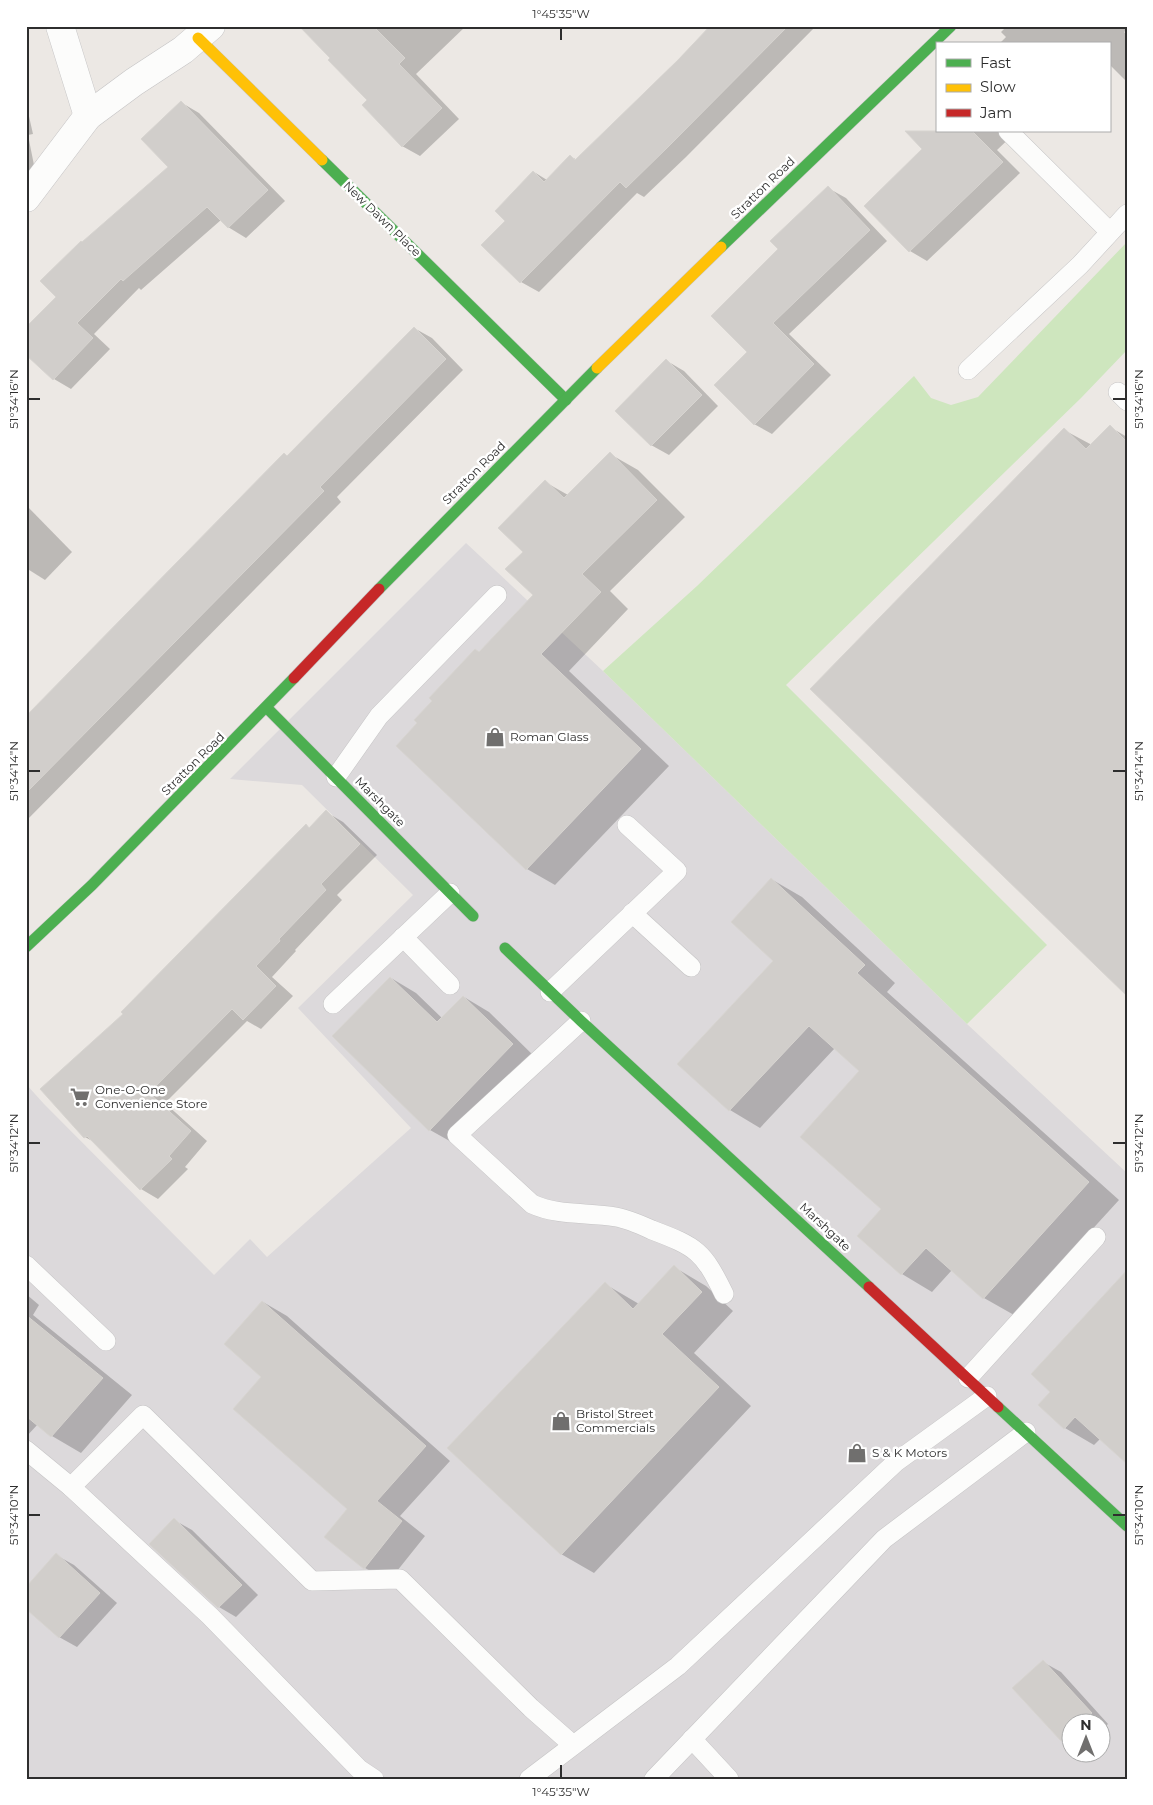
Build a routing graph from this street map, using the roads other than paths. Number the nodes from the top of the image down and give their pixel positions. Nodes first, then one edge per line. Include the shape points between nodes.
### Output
1 (60, 26) edge
2 (951, 26) edge
3 (204, 32) edge
4 (940, 42) edge
5 (931, 55) edge
6 (88, 116) junction
7 (1009, 132) edge
8 (26, 198) edge
9 (1127, 214) edge
10 (1110, 232) junction
11 (968, 370) dead end
12 (566, 400) junction
13 (497, 595) dead end
14 (267, 708) junction
15 (336, 777) junction
16 (627, 825) dead end
17 (450, 893) junction
18 (632, 913) junction
19 (473, 916) dead end
20 (403, 937) junction
21 (26, 947) edge
22 (506, 948) dead end
23 (692, 968) dead end
24 (450, 985) dead end
25 (550, 992) junction
26 (333, 1004) dead end
27 (580, 1021) junction
28 (1096, 1236) dead end
29 (26, 1265) edge
30 (724, 1294) dead end
31 (106, 1341) dead end
32 (968, 1378) junction
33 (987, 1396) junction
34 (1026, 1432) junction
35 (26, 1450) edge
36 (71, 1487) junction
37 (1127, 1526) edge
38 (692, 1739) junction
39 (573, 1745) junction
40 (374, 1779) edge
41 (529, 1779) edge
42 (654, 1779) edge
43 (729, 1779) edge

1 - 6 street
2 - 4 street, Stratton Road
3 - 6 street, New Dawn Place
3 - 12 street, New Dawn Place
5 - 12 street, Stratton Road
6 - 8 street, New Dawn Place
7 - 10 lane
9 - 10 lane
10 - 11 lane via 1080,265
12 - 14 street, Stratton Road via 344,624
13 - 15 lane via 379,716
14 - 15 street, Marshgate
14 - 21 street, Stratton Road
15 - 17 street, Marshgate
16 - 18 lane via 677,871
17 - 19 street, Marshgate
17 - 20 lane
18 - 23 lane
18 - 25 lane
20 - 24 lane
20 - 26 lane
22 - 25 street, Marshgate
25 - 27 street, Marshgate
27 - 30 lane via 458,1135 532,1204 544,1210 617,1217 693,1247 704,1259
27 - 32 street, Marshgate
28 - 32 lane
29 - 31 lane
32 - 33 street, Marshgate
33 - 34 street, Marshgate
33 - 39 lane via 896,1462 678,1666
34 - 37 street, Marshgate
34 - 38 lane via 884,1539
35 - 36 lane
36 - 39 lane via 142,1415 312,1581 400,1579
36 - 40 lane via 210,1616 359,1769
38 - 42 lane
38 - 43 lane
39 - 41 lane

